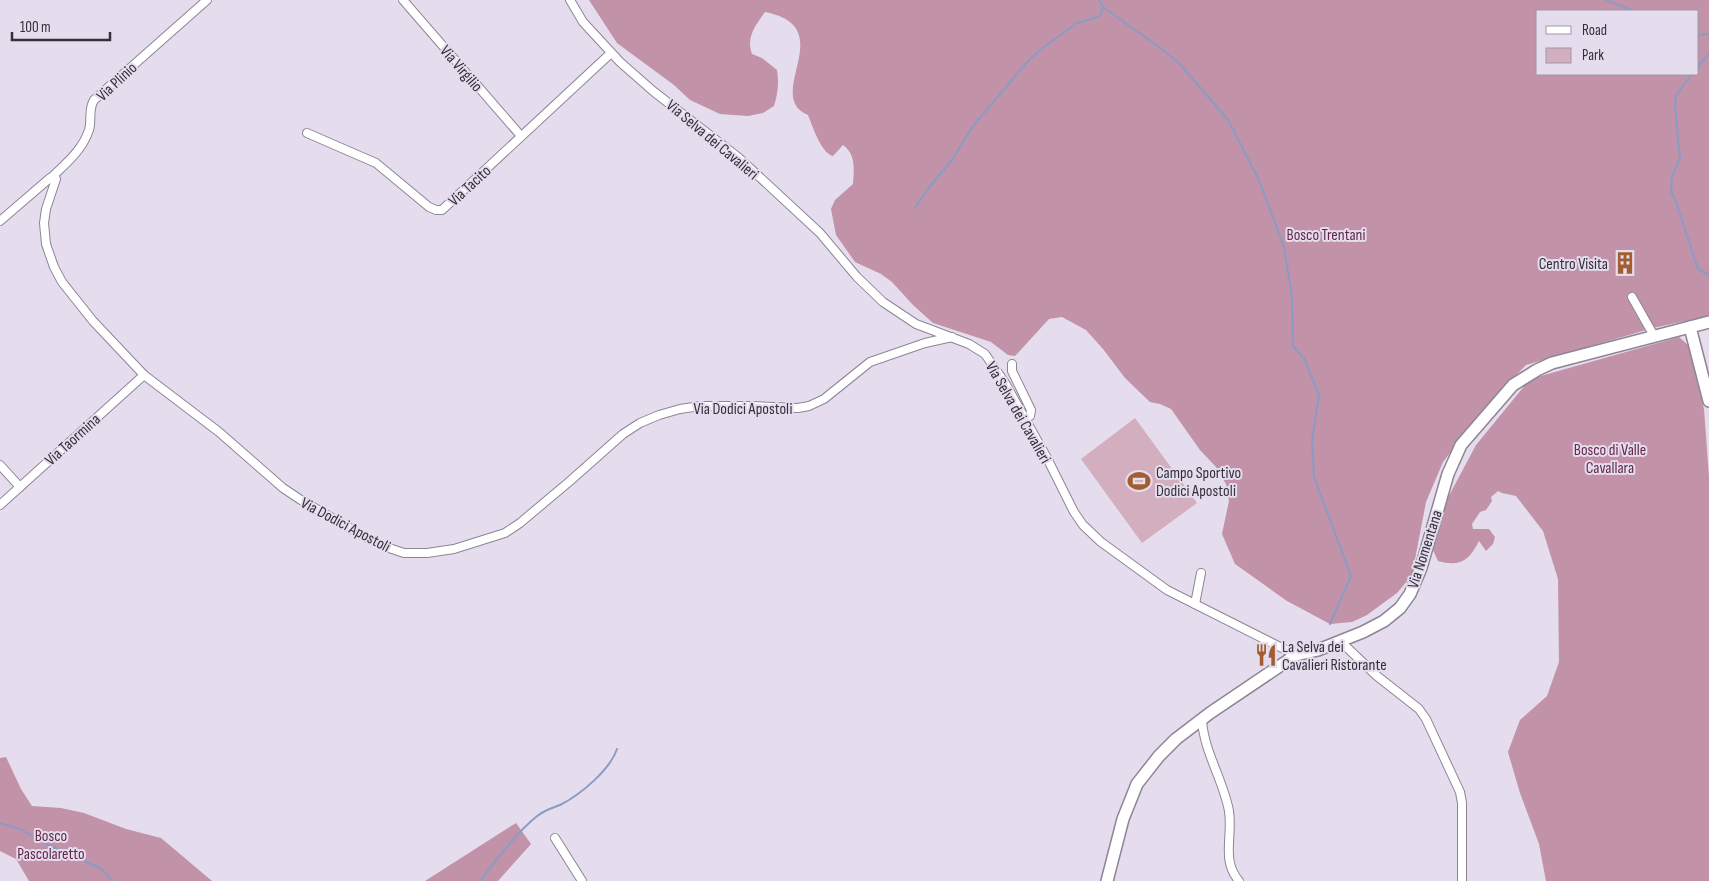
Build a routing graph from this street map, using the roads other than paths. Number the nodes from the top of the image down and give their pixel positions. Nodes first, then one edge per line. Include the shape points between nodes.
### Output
1 (207, 0) edge
2 (403, 0) edge
3 (570, 0) edge
4 (611, 53) junction
5 (307, 133) dead end
6 (521, 136) junction
7 (50, 179) junction
8 (0, 221) edge
9 (1632, 297) dead end
10 (1709, 322) edge
11 (1690, 327) junction
12 (1654, 336) junction
13 (952, 337) junction
14 (1012, 364) dead end
15 (144, 375) junction
16 (1709, 401) edge
17 (1024, 418) junction
18 (0, 465) edge
19 (20, 487) junction
20 (0, 505) edge
21 (1201, 572) dead end
22 (1195, 604) junction
23 (1340, 642) junction
24 (1296, 655) junction
25 (1202, 720) junction
26 (555, 838) dead end
27 (582, 881) edge
28 (1107, 881) edge
29 (1239, 881) edge
30 (1462, 881) edge

1 - 7 street, Via Plinio via 94,100 90,108 89,129 83,142 74,156
2 - 6 street, Via Virgilio
3 - 4 street, Via Selva dei Cavalieri via 583,22
4 - 6 street, Via Tacito
4 - 13 street, Via Selva dei Cavalieri via 653,91 739,158 820,233 856,277 883,302 916,324
5 - 6 street, Via Tacito via 376,163 424,203 440,210
7 - 8 street
7 - 15 street, Via Dodici Apostoli via 56,179 46,209 44,230 54,267 85,313
9 - 12 street
10 - 11 main road, Via Nomentana
11 - 12 main road, Via Nomentana
11 - 16 main road
12 - 23 main road, Via Nomentana via 1552,363 1513,385 1461,445 1454,458 1421,568 1406,601 1384,621
13 - 15 street, Via Dodici Apostoli via 875,360 809,406 700,406 654,417 623,434 512,528 454,549 420,554 404,553 382,545 292,494
13 - 17 street, Via Selva dei Cavalieri via 976,347 989,358
14 - 17 street via 1012,371 1031,410 1030,416
15 - 19 street, Via Taormina
17 - 22 street, Via Selva dei Cavalieri via 1083,525 1157,584
18 - 19 street
19 - 20 street, Via Taormina
21 - 22 street
22 - 24 street, Via Selva dei Cavalieri
23 - 24 main road, Via Nomentana
23 - 30 street via 1415,705 1426,719 1460,792
24 - 25 main road, Via Nomentana
25 - 28 main road, Via Nomentana via 1176,739 1137,784 1123,819
25 - 29 street via 1204,740 1229,812 1228,863
26 - 27 street

